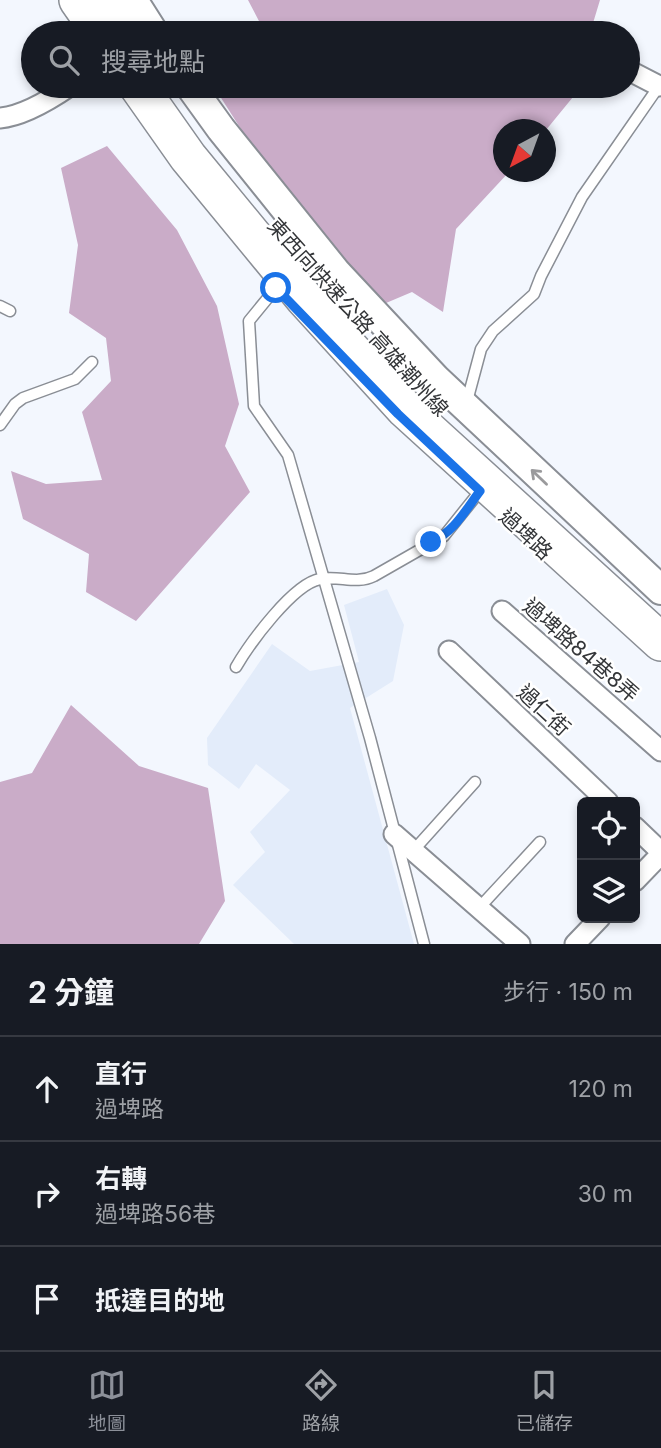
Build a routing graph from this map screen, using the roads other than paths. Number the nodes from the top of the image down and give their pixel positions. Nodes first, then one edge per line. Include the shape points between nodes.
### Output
1 (62, 0) edge
2 (78, 0) edge
3 (110, 0) edge
4 (133, 0) edge
5 (77, 21) edge
6 (93, 21) edge
7 (125, 21) edge
8 (147, 21) edge
9 (640, 76) edge
10 (659, 86) joint
11 (52, 98) edge
12 (131, 98) edge
13 (146, 98) edge
14 (177, 98) edge
15 (199, 98) edge
16 (0, 118) edge
17 (276, 288) junction
18 (0, 306) edge
19 (10, 311) dead end
20 (92, 362) dead end
21 (465, 407) junction
22 (0, 425) edge
23 (480, 491) junction
24 (324, 578) junction
25 (661, 590) edge
26 (502, 611) dead end
27 (661, 614) edge
28 (661, 642) edge
29 (449, 651) dead end
30 (661, 660) edge
31 (236, 667) dead end
32 (661, 751) edge
33 (475, 782) dead end
34 (603, 797) edge
35 (640, 832) edge
36 (394, 834) junction
37 (540, 842) dead end
38 (413, 851) junction
39 (661, 853) edge
40 (640, 876) edge
41 (479, 908) junction
42 (595, 923) edge
43 (424, 944) edge
44 (520, 944) edge
45 (575, 944) edge

1 - 5 main road
2 - 6 highway
3 - 7 highway
4 - 8 main road
9 - 10 street
10 - 21 lane via 582,197 534,295 481,349
11 - 16 street
12 - 17 main road, 過埤路
13 - 28 highway, 東西向快速公路 高雄潮州線 via 188,157 295,288 405,409
14 - 27 highway, 東西向快速公路 高雄潮州線 via 206,141 323,284 421,394
15 - 21 main road via 336,272
17 - 23 main road, 過埤路
17 - 24 lane via 249,321 254,406 288,455
18 - 19 lane
20 - 22 lane via 75,379 23,398
25 -> 21 main road
23 - 24 lane via 444,536 374,576 354,581
23 - 30 main road, 過埤路
24 - 31 lane via 306,583 295,594 252,640
24 - 36 lane
26 - 32 street, 過埤路84巷8弄
29 - 34 street, 過仁街
33 - 38 lane
35 - 39 street
36 - 38 street
36 - 43 lane
37 - 41 lane
38 - 41 street
39 - 40 street
41 - 44 street
42 - 45 street

